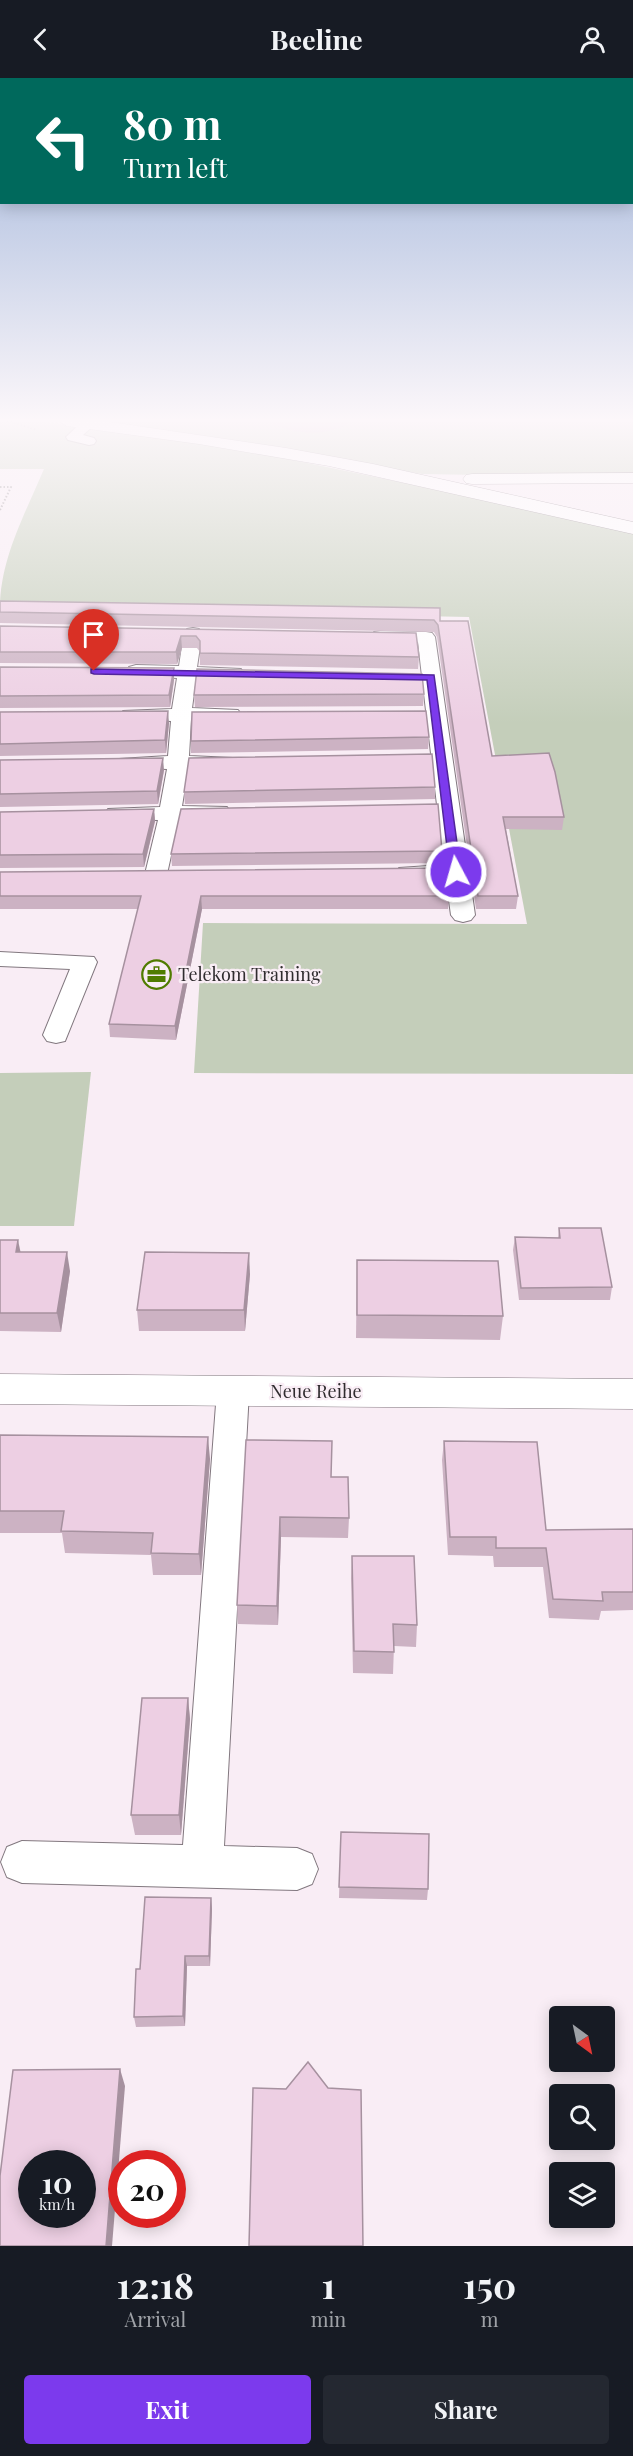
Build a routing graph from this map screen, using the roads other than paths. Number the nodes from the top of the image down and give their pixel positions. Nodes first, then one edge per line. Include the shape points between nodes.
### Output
1 (601, 522) edge
2 (633, 528) edge
3 (170, 632) edge
4 (193, 633) junction
5 (216, 633) edge
6 (356, 636) edge
7 (117, 671) edge
8 (188, 672) junction
9 (257, 673) edge
10 (408, 677) edge
11 (431, 677) junction
12 (181, 714) junction
13 (250, 714) edge
14 (414, 714) edge
15 (437, 714) junction
16 (113, 715) edge
17 (441, 757) junction
18 (417, 758) edge
19 (250, 761) edge
20 (107, 763) edge
21 (178, 763) junction
22 (449, 807) junction
23 (426, 808) edge
24 (240, 812) edge
25 (170, 813) junction
26 (91, 814) edge
27 (456, 872) junction
28 (387, 873) edge
29 (132, 874) edge
30 (156, 874) junction
31 (179, 874) edge
32 (463, 915) dead end
33 (0, 959) edge
34 (56, 1035) dead end
35 (0, 1389) edge
36 (233, 1391) junction
37 (633, 1394) edge
38 (22, 1862) dead end
39 (202, 1867) junction
40 (297, 1869) dead end

1 - 2 street
3 - 4 lane
4 - 5 lane
4 - 8 lane
6 - 11 lane via 426,637
7 - 8 lane
8 - 9 lane
8 - 12 lane
10 - 11 lane
11 - 15 lane
12 - 13 lane
12 - 16 lane
12 - 21 lane
14 - 15 lane
15 - 17 lane
17 - 18 lane
17 - 22 lane
19 - 21 lane
20 - 21 lane
21 - 25 lane
22 - 23 lane
22 - 27 lane
24 - 25 lane
25 - 26 lane
25 - 30 lane
27 - 28 lane
27 - 32 lane
29 - 30 lane
30 - 31 lane
33 - 34 lane via 85,962
35 - 36 street, Neue Reihe
36 - 37 street, Neue Reihe
36 - 39 lane
38 - 39 lane
39 - 40 lane

